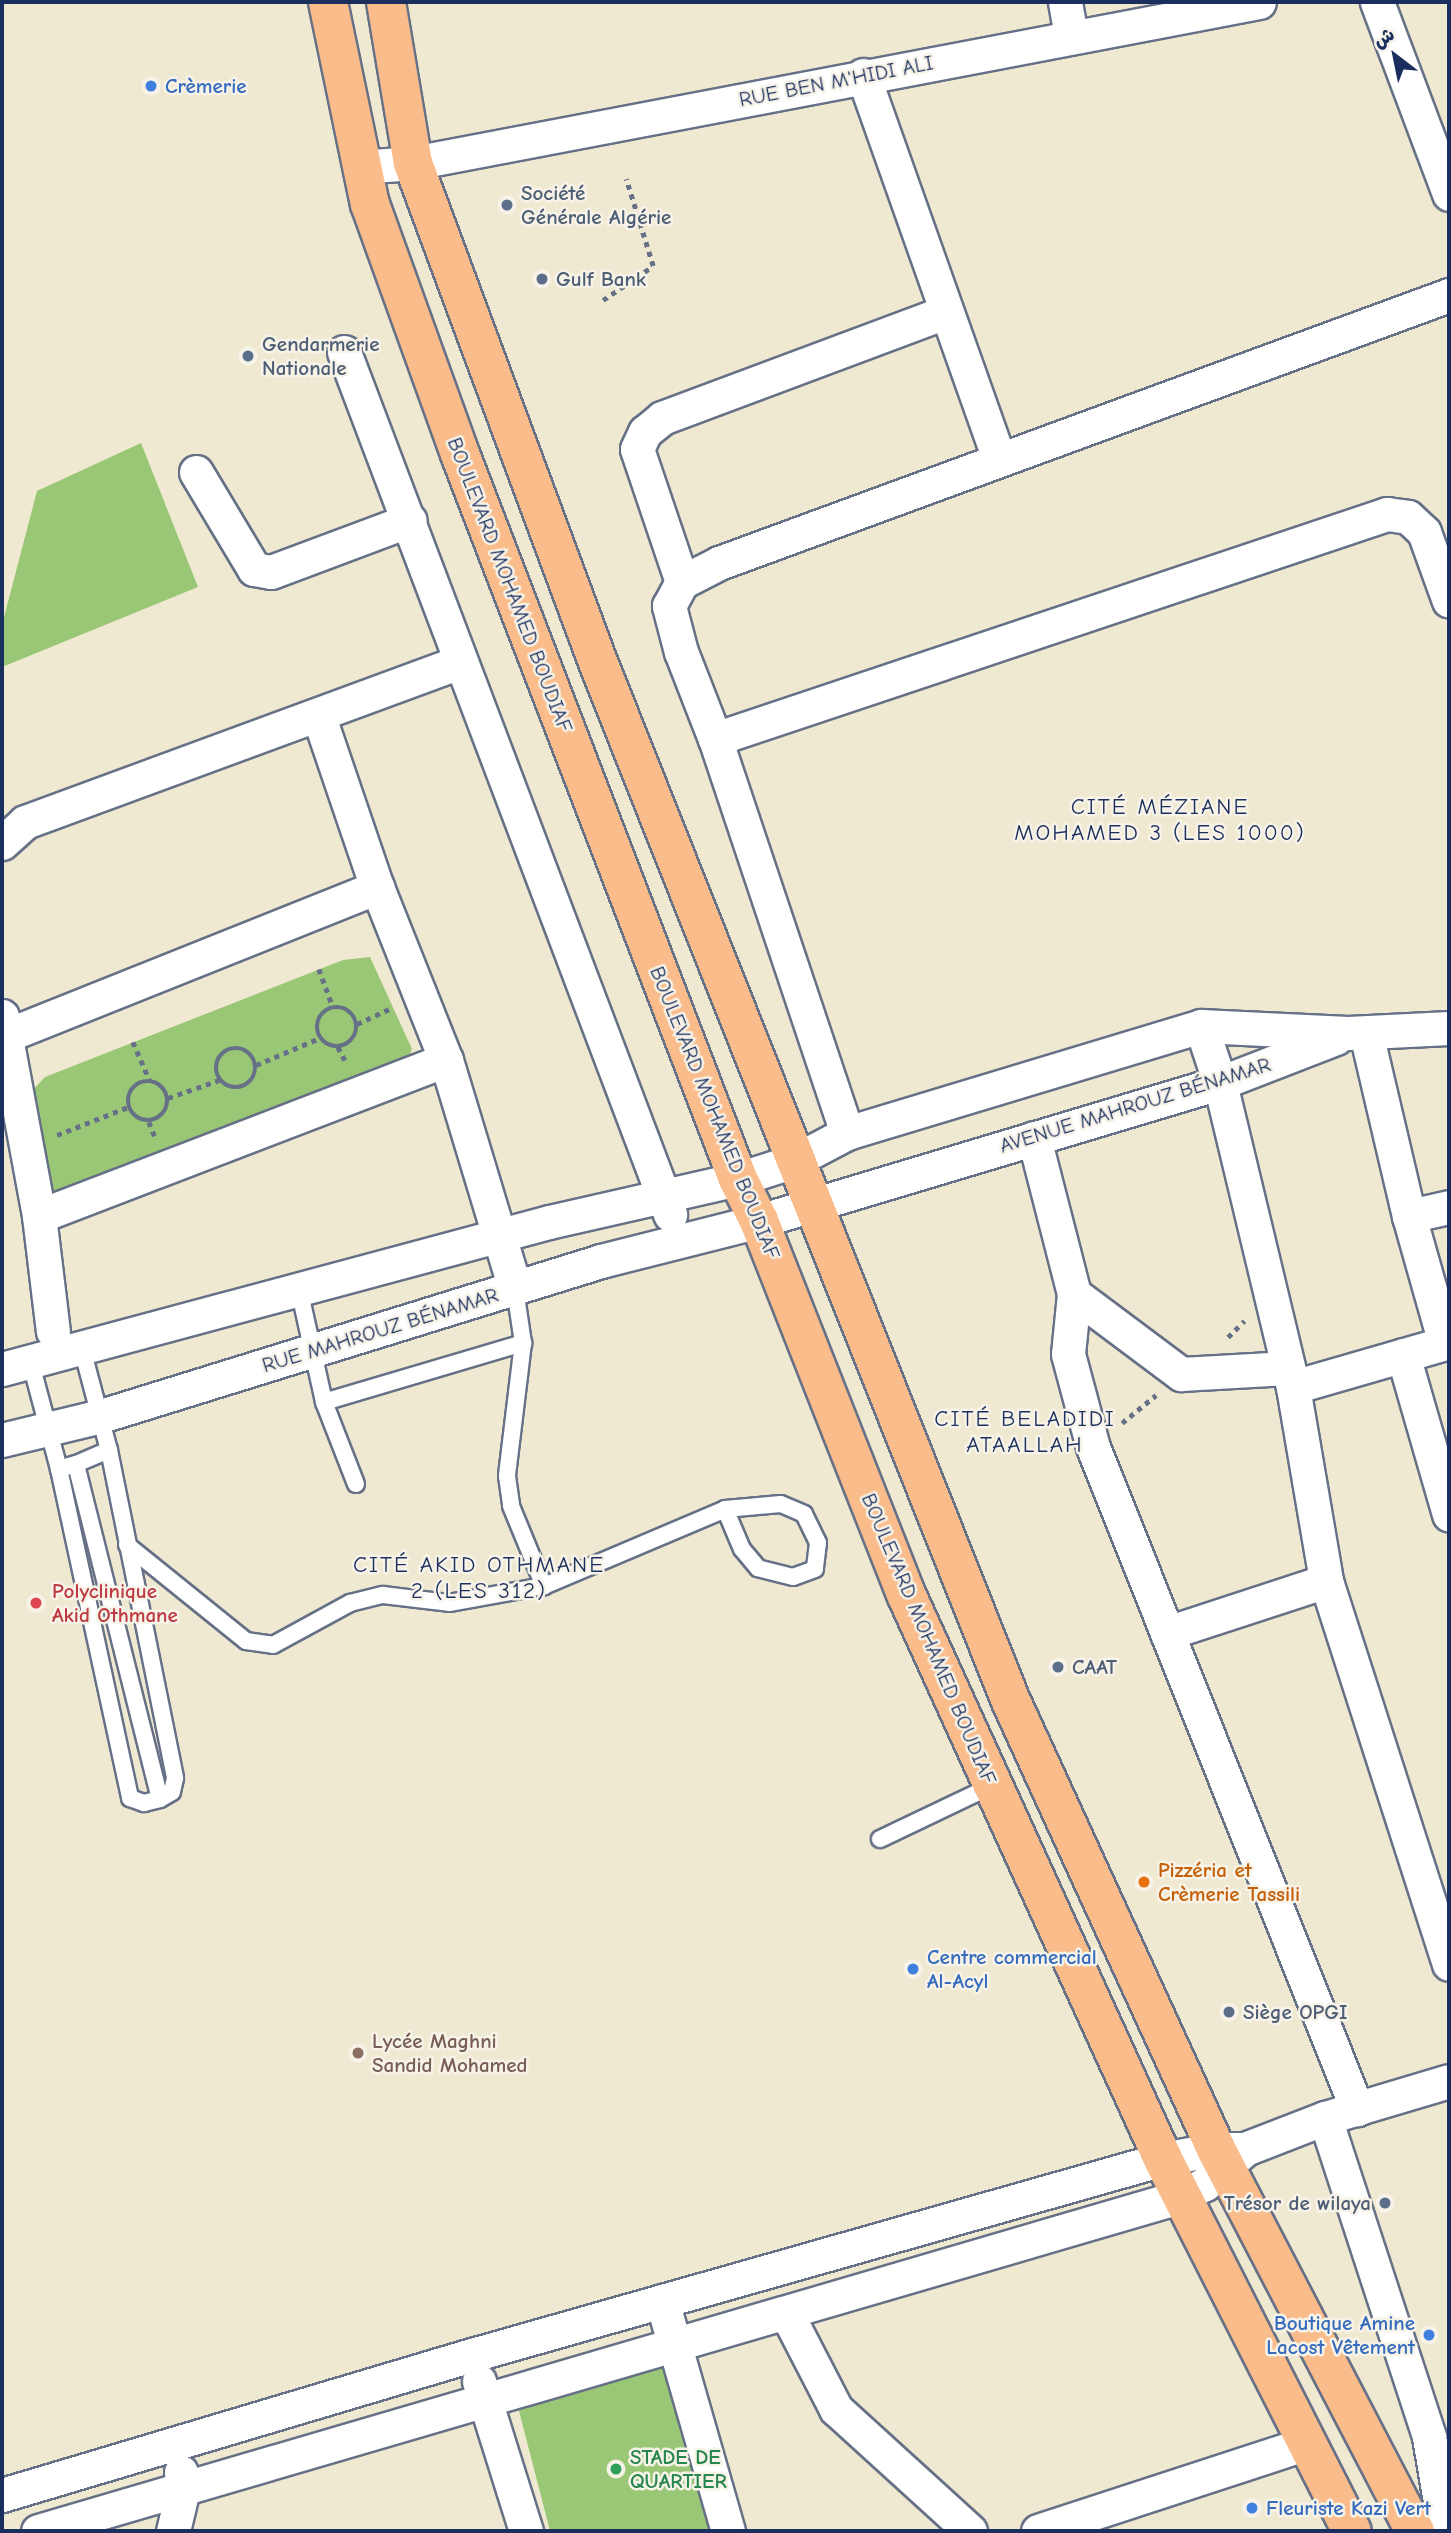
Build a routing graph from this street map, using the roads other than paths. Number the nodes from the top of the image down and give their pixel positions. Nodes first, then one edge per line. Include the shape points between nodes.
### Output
1 (328, 2) edge
2 (386, 2) edge
3 (1065, 2) edge
4 (1259, 2) edge
5 (1377, 2) edge
6 (1070, 36) junction
7 (863, 75) junction
8 (414, 163) junction
9 (360, 167) junction
10 (1449, 194) edge
11 (1449, 295) edge
12 (946, 312) junction
13 (344, 352) dead end
14 (999, 458) junction
15 (196, 472) dead end
16 (410, 520) junction
17 (682, 582) junction
18 (1449, 601) edge
19 (461, 662) junction
20 (319, 717) junction
21 (715, 739) junction
22 (2, 843) edge
23 (377, 887) junction
24 (3, 1026) edge
25 (1201, 1026) junction
26 (1449, 1028) edge
27 (1357, 1033) junction
28 (446, 1060) junction
29 (1220, 1083) junction
30 (847, 1133) junction
31 (1034, 1138) junction
32 (794, 1161) junction
33 (738, 1179) junction
34 (666, 1195) junction
35 (810, 1205) junction
36 (1449, 1207) edge
37 (38, 1216) junction
38 (1409, 1216) junction
39 (759, 1221) junction
40 (499, 1237) junction
41 (677, 1242) junction
42 (299, 1289) junction
43 (515, 1289) junction
44 (1074, 1294) junction
45 (53, 1331) junction
46 (1447, 1342) edge
47 (523, 1343) junction
48 (84, 1346) junction
49 (309, 1351) junction
50 (1403, 1355) junction
51 (15, 1365) edge
52 (1290, 1378) junction
53 (324, 1402) junction
54 (101, 1416) junction
55 (49, 1430) junction
56 (2, 1440) edge
57 (109, 1450) junction
58 (76, 1464) junction
59 (59, 1469) junction
60 (356, 1484) dead end
61 (725, 1509) junction
62 (1449, 1514) edge
63 (127, 1545) junction
64 (1326, 1581) junction
65 (544, 1586) junction
66 (1167, 1633) junction
67 (992, 1786) junction
68 (159, 1799) junction
69 (880, 1839) dead end
70 (1449, 1964) edge
71 (1449, 2081) edge
72 (1357, 2109) junction
73 (1325, 2119) junction
74 (1229, 2156) junction
75 (1163, 2159) junction
76 (1093, 2179) junction
77 (1182, 2196) junction
78 (1107, 2219) junction
79 (662, 2301) junction
80 (788, 2314) junction
81 (676, 2347) junction
82 (472, 2355) junction
83 (485, 2400) junction
84 (1439, 2434) edge
85 (1307, 2443) junction
86 (172, 2445) junction
87 (123, 2460) junction
88 (183, 2489) junction
89 (2, 2495) edge
90 (136, 2503) junction
91 (38, 2531) edge
92 (163, 2531) edge
93 (173, 2531) edge
94 (526, 2531) edge
95 (729, 2531) edge
96 (970, 2531) edge
97 (1038, 2531) edge
98 (1352, 2531) edge
99 (1415, 2531) edge
100 (1445, 2531) edge

1 - 9 main road, BOULEVARD MOHAMED BOUDIAF
2 - 8 main road
3 - 6 street
4 - 6 street, RUE BEN M'HIDI ALI
5 - 10 street
6 - 7 street, RUE BEN M'HIDI ALI
7 - 8 street, RUE BEN M'HIDI ALI
7 - 12 street
8 - 9 street, RUE BEN M'HIDI ALI
8 - 32 main road via 596,657 744,1024
9 - 33 main road, BOULEVARD MOHAMED BOUDIAF via 460,454
11 - 14 street
12 - 14 street
12 - 17 street via 662,418 645,432 637,449
13 - 16 street
14 - 17 street via 719,562
15 - 16 street via 254,569 271,572
16 - 19 street
17 - 21 street via 669,606 681,652
18 - 21 street via 1424,532 1408,517 1387,514
19 - 20 street
19 - 34 street
20 - 22 street via 25,822
20 - 23 street
21 - 30 street
23 - 24 street
23 - 28 street
24 - 37 street
25 - 27 street, AVENUE MAHROUZ BÉNAMAR
25 - 29 street
25 - 30 street, AVENUE MAHROUZ BÉNAMAR
26 - 27 street
27 - 29 street, AVENUE MAHROUZ BÉNAMAR
27 - 38 street
28 - 37 street
28 - 40 street
29 - 31 street, AVENUE MAHROUZ BÉNAMAR
29 - 52 street
30 - 32 street, AVENUE MAHROUZ BÉNAMAR
31 - 35 street, AVENUE MAHROUZ BÉNAMAR
31 - 44 street
32 - 33 street, AVENUE MAHROUZ BÉNAMAR
32 - 35 main road
33 - 34 street
33 - 39 main road, BOULEVARD MOHAMED BOUDIAF
34 - 40 street
34 - 41 street
35 - 39 street, AVENUE MAHROUZ BÉNAMAR
35 - 74 main road via 1010,1699
36 - 38 street
37 - 45 street
38 - 46 street
39 - 41 street, RUE MAHROUZ BÉNAMAR
39 - 67 main road, BOULEVARD MOHAMED BOUDIAF via 906,1594
40 - 42 street
40 - 43 street
41 - 43 street, RUE MAHROUZ BÉNAMAR
42 - 48 street
42 - 49 lane
43 - 47 lane
43 - 49 street, RUE MAHROUZ BÉNAMAR
44 - 52 street via 1181,1374
44 - 66 street via 1068,1354 1093,1447
45 - 48 lane
45 - 51 lane
46 - 50 street
47 - 53 lane
47 - 65 lane via 507,1476 511,1506
48 - 51 street
48 - 54 lane
49 - 53 lane
49 - 54 street, RUE MAHROUZ BÉNAMAR
50 - 52 street
50 - 62 street
51 - 55 lane
52 - 64 street
53 - 60 lane
54 - 55 street, RUE MAHROUZ BÉNAMAR
54 - 57 lane
55 - 56 street, RUE MAHROUZ BÉNAMAR
55 - 59 lane
57 - 58 lane
57 - 63 lane
58 - 59 lane
58 - 68 lane
59 - 68 lane via 130,1798 144,1803
61 - 61 lane via 781,1504 804,1514 818,1543 815,1569 793,1577 758,1568 742,1549
61 - 65 lane
63 - 65 lane via 219,1623 257,1646 273,1645 350,1603 383,1595 449,1602
63 - 68 lane via 175,1778 172,1791
64 - 66 street
64 - 70 street
66 - 72 street
67 - 69 lane
67 - 75 main road, BOULEVARD MOHAMED BOUDIAF
71 - 72 street
72 - 73 street
73 - 74 street
73 - 84 street
74 - 75 street
74 - 77 street
74 - 99 main road
75 - 76 street
75 - 77 main road, BOULEVARD MOHAMED BOUDIAF
76 - 78 street
76 - 79 street
77 - 78 street
77 - 85 main road, BOULEVARD MOHAMED BOUDIAF
78 - 80 street
79 - 81 street
79 - 82 street
80 - 81 street
80 - 96 street via 836,2409
81 - 83 street
81 - 95 street
82 - 83 street
82 - 86 street
83 - 88 street
83 - 94 street
84 - 100 street
85 - 97 street
85 - 98 main road, BOULEVARD MOHAMED BOUDIAF
86 - 87 street
86 - 88 street
87 - 89 street
87 - 90 street
88 - 90 street
88 - 93 street
90 - 91 street
90 - 92 street

